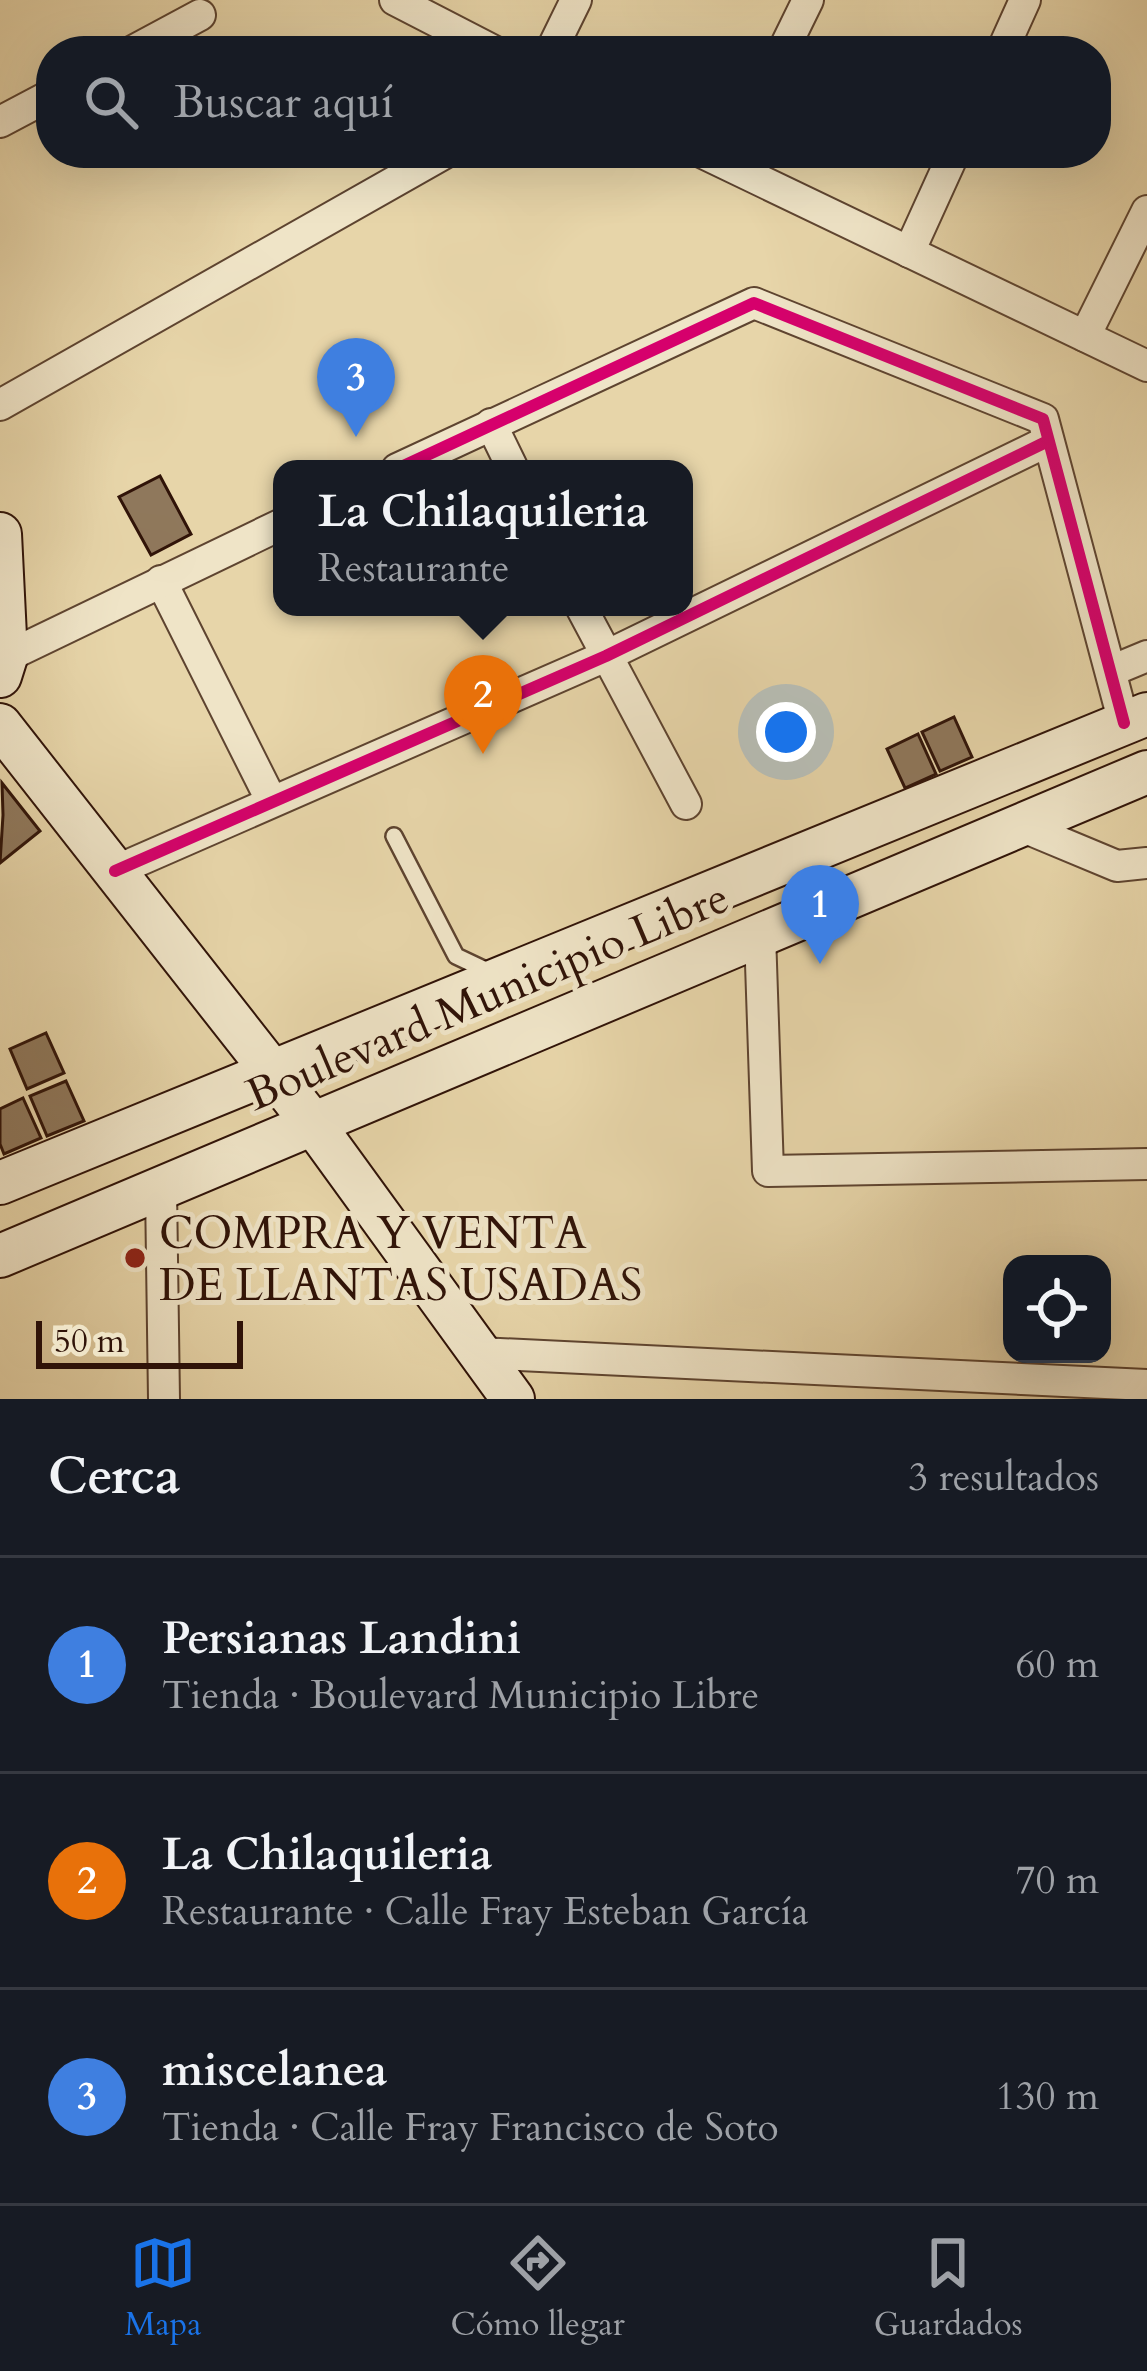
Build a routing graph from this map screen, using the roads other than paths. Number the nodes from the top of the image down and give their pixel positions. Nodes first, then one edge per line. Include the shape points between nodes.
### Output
1 (395, 0) edge
2 (576, 0) edge
3 (808, 0) edge
4 (1025, 0) edge
5 (200, 15) dead end
6 (161, 36) edge
7 (465, 36) edge
8 (558, 36) edge
9 (790, 36) edge
10 (1009, 36) edge
11 (36, 103) edge
12 (0, 122) edge
13 (419, 168) edge
14 (743, 168) edge
15 (947, 168) edge
16 (1147, 211) edge
17 (909, 252) junction
18 (1085, 337) junction
19 (1147, 366) edge
20 (0, 405) edge
21 (491, 424) junction
22 (1048, 441) junction
23 (416, 460) edge
24 (509, 460) edge
25 (273, 528) edge
26 (0, 534) edge
27 (161, 581) junction
28 (693, 613) edge
29 (585, 616) edge
30 (687, 616) edge
31 (605, 656) junction
32 (1147, 656) edge
33 (3, 666) edge
34 (1111, 671) junction
35 (1136, 718) edge
36 (0, 725) edge
37 (1147, 772) edge
38 (271, 800) junction
39 (686, 804) dead end
40 (1021, 826) junction
41 (394, 836) dead end
42 (1147, 863) edge
43 (115, 871) junction
44 (760, 934) junction
45 (456, 956) junction
46 (504, 979) junction
47 (439, 1005) junction
48 (273, 1072) junction
49 (314, 1125) junction
50 (1147, 1164) edge
51 (0, 1183) edge
52 (161, 1189) junction
53 (0, 1256) edge
54 (479, 1353) junction
55 (1147, 1384) edge
56 (164, 1399) edge
57 (513, 1399) edge

1 - 7 street
2 - 8 street
3 - 9 street
4 - 10 street
5 - 6 street
11 - 12 street
13 - 20 street
14 - 17 street
15 - 17 street
16 - 18 street
17 - 18 street
18 - 19 street
21 - 22 street via 754,303 1042,419
21 - 23 street
21 - 24 street
22 - 28 street
22 - 34 street
25 - 27 street
26 - 33 main road
27 - 33 street
27 - 38 street
29 - 31 street
30 - 31 street
31 - 38 street
31 - 39 street
32 - 34 street
34 - 35 street
35 - 46 main road, Boulevard Municipio Libre
36 - 43 main road
37 - 40 main road, Boulevard Municipio Libre
38 - 43 street
40 - 42 street via 1117,866
40 - 44 main road, Boulevard Municipio Libre
41 - 45 lane
43 - 48 main road
44 - 49 main road, Boulevard Municipio Libre
44 - 50 street via 768,1171
45 - 46 lane
45 - 47 lane
46 - 47 main road, Boulevard Municipio Libre
47 - 48 main road, Boulevard Municipio Libre
48 - 49 main road
48 - 51 main road, Boulevard Municipio Libre
49 - 52 main road, Boulevard Municipio Libre
49 - 54 main road
52 - 53 main road, Boulevard Municipio Libre
52 - 56 street
54 - 55 street
54 - 57 main road

